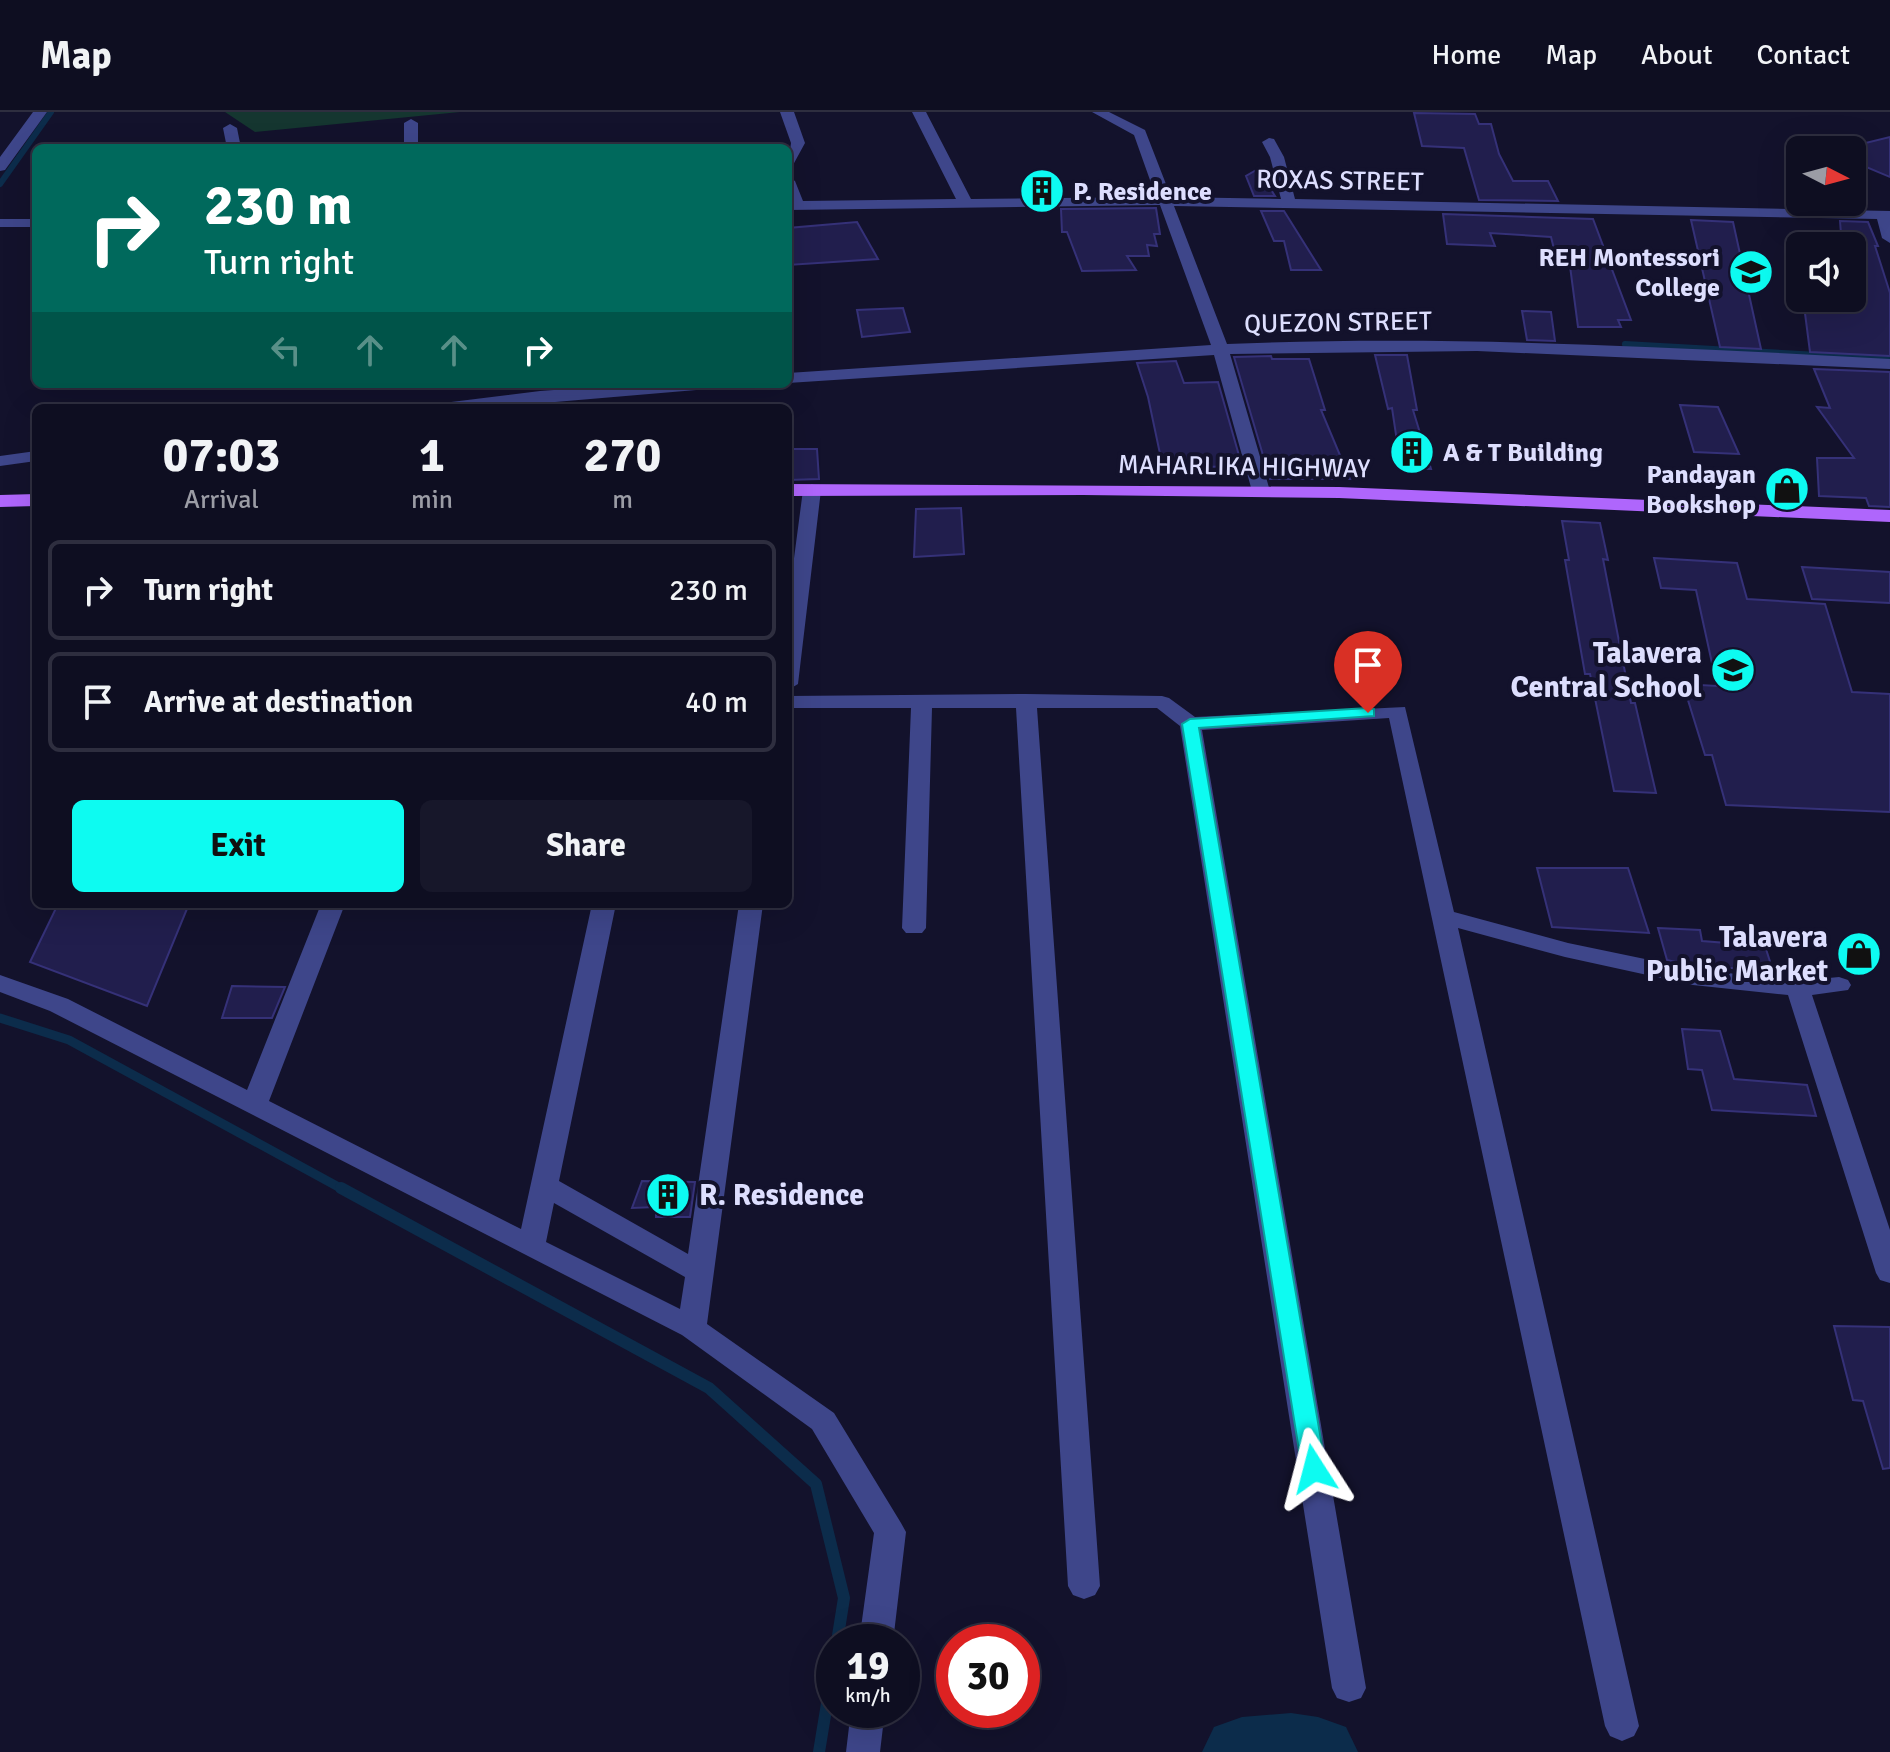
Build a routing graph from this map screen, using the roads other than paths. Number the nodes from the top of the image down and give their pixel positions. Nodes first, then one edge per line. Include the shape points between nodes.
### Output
1 (40, 112) edge
2 (787, 112) edge
3 (919, 112) edge
4 (1099, 112) edge
5 (411, 123) dead end
6 (230, 128) dead end
7 (1269, 142) dead end
8 (233, 144) edge
9 (411, 144) edge
10 (792, 154) edge
11 (0, 167) edge
12 (1165, 201) junction
13 (1289, 203) junction
14 (966, 204) junction
15 (792, 206) edge
16 (1886, 215) edge
17 (0, 223) edge
18 (32, 223) edge
19 (1890, 238) edge
20 (1221, 350) junction
21 (1890, 364) edge
22 (792, 378) edge
23 (652, 388) edge
24 (475, 404) edge
25 (32, 457) edge
26 (0, 461) edge
27 (792, 490) edge
28 (812, 490) junction
29 (1261, 491) junction
30 (32, 500) edge
31 (0, 501) edge
32 (1890, 516) edge
33 (792, 652) edge
34 (1026, 700) junction
35 (792, 702) edge
36 (922, 703) junction
37 (1190, 724) junction
38 (331, 908) edge
39 (603, 908) edge
40 (750, 908) edge
41 (1442, 916) junction
42 (914, 928) dead end
43 (0, 983) edge
44 (1839, 985) dead end
45 (1798, 989) junction
46 (255, 1104) junction
47 (544, 1185) junction
48 (531, 1248) junction
49 (700, 1273) junction
50 (1890, 1273) edge
51 (692, 1328) junction
52 (1084, 1586) dead end
53 (878, 1624) edge
54 (1349, 1688) dead end
55 (1622, 1726) dead end
56 (866, 1728) edge
57 (863, 1752) edge

1 - 11 street
2 - 10 street via 798,143
3 - 14 street
4 - 12 street via 1140,133
5 - 9 street
6 - 8 street
7 - 13 street
12 - 13 street, ROXAS STREET
12 - 14 street, ROXAS STREET
12 - 20 street
13 - 16 street, ROXAS STREET
14 - 15 street, ROXAS STREET
16 - 19 street
17 - 18 street
20 - 21 street, QUEZON STREET via 1416,345
20 - 22 street, QUEZON STREET
20 - 29 street
23 - 24 street
25 - 26 street
27 - 28 main road, MAHARLIKA HIGHWAY
28 - 29 main road, MAHARLIKA HIGHWAY
28 - 33 street
29 - 32 main road, MAHARLIKA HIGHWAY
30 - 31 main road
34 - 36 street
34 - 37 street via 1162,702
34 - 52 street
35 - 36 street
36 - 42 street
37 - 41 street via 1398,711
37 - 54 street
38 - 46 street
39 - 47 street
40 - 49 street
41 - 45 street via 1693,977
41 - 55 street
43 - 46 street via 59,1005
44 - 45 street
45 - 50 street
46 - 48 street
47 - 48 street
47 - 49 street
48 - 51 street
49 - 51 street
51 - 53 street via 823,1421 890,1532
56 - 57 street

